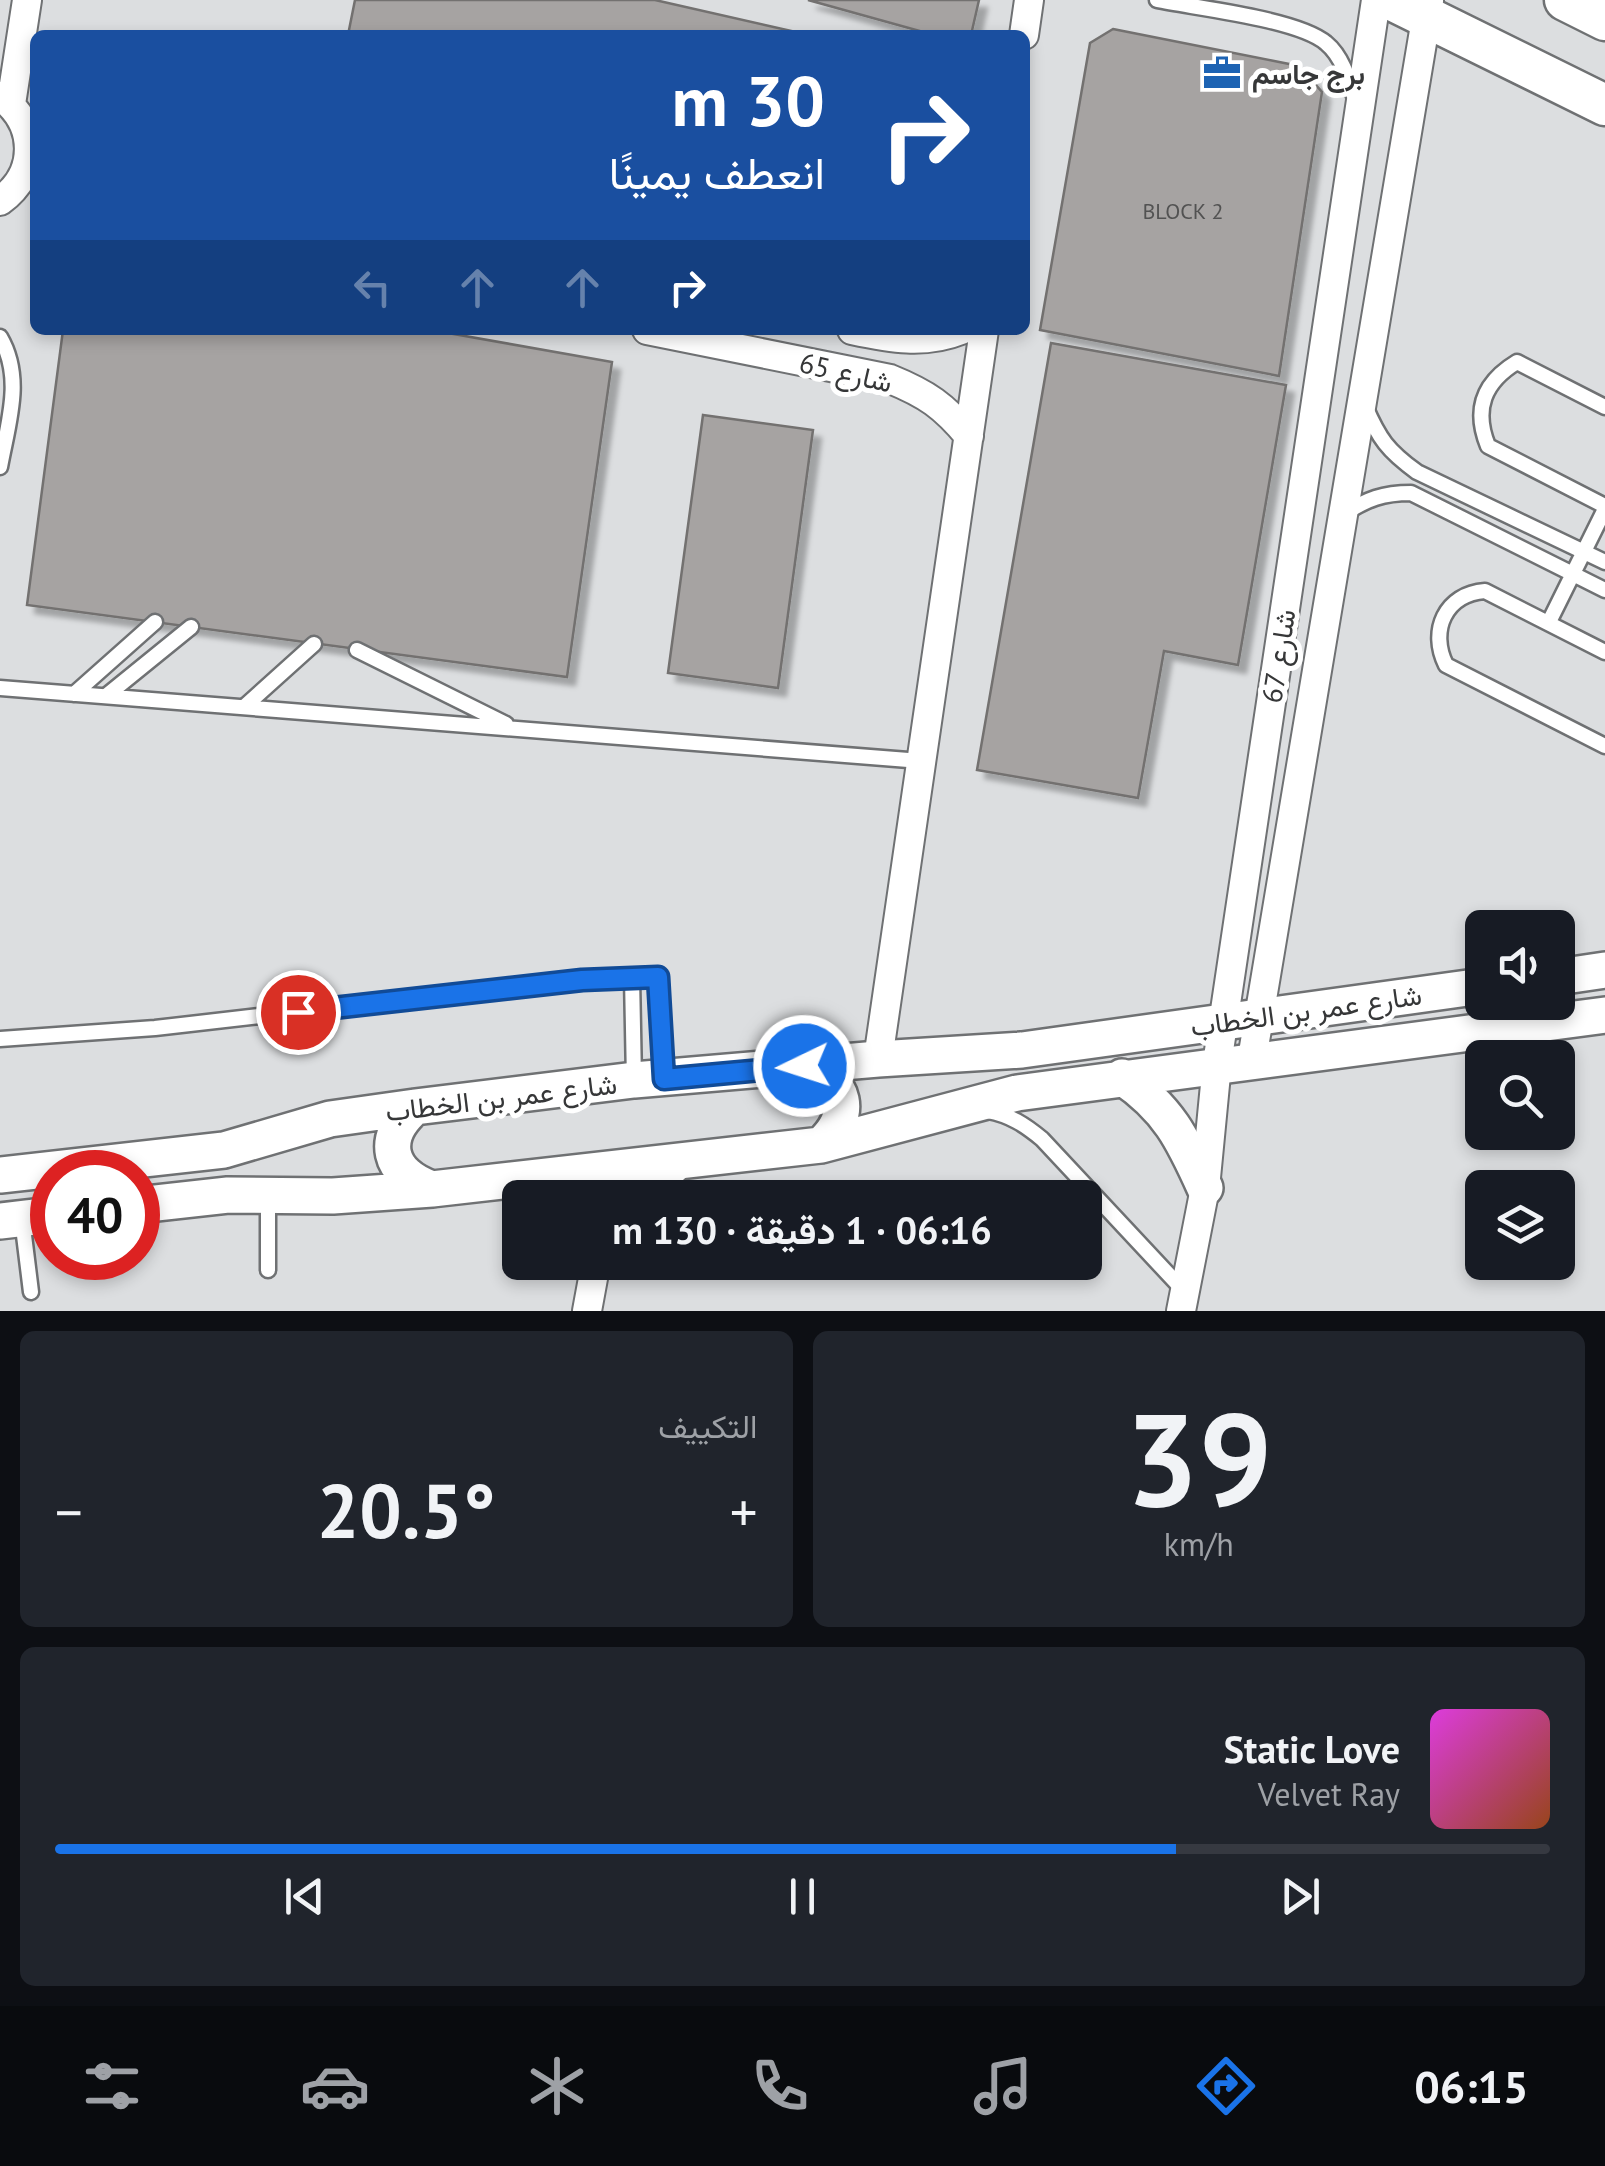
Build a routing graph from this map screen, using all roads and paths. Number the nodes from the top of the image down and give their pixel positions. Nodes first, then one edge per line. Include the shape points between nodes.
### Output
1 (27, 0) edge
2 (1029, 0) edge
3 (1156, 0) edge
4 (1376, 0) edge
5 (1565, 0) edge
6 (1416, 5) edge
7 (1605, 20) edge
8 (1025, 30) edge
9 (5, 100) edge
10 (1605, 105) edge
11 (1359, 112) junction
12 (30, 140) edge
13 (30, 154) edge
14 (2, 200) edge
15 (30, 203) edge
16 (671, 335) edge
17 (875, 335) edge
18 (949, 335) edge
19 (983, 335) edge
20 (0, 337) edge
21 (1363, 401) junction
22 (1605, 406) edge
23 (969, 436) junction
24 (0, 467) edge
25 (1605, 508) edge
26 (1343, 515) junction
27 (1584, 552) junction
28 (1605, 562) edge
29 (1573, 574) junction
30 (1605, 590) edge
31 (155, 622) dead end
32 (1549, 622) junction
33 (191, 628) dead end
34 (314, 644) dead end
35 (356, 650) dead end
36 (1605, 652) edge
37 (0, 688) edge
38 (74, 694) junction
39 (106, 696) junction
40 (244, 707) junction
41 (515, 729) junction
42 (1605, 746) edge
43 (921, 761) junction
44 (1605, 970) edge
45 (1575, 974) edge
46 (632, 978) junction
47 (1465, 988) edge
48 (1605, 1015) edge
49 (1260, 1016) junction
50 (1223, 1020) junction
51 (0, 1039) edge
52 (878, 1058) junction
53 (1234, 1062) junction
54 (804, 1066) junction
55 (1122, 1077) junction
56 (649, 1080) junction
57 (415, 1106) junction
58 (968, 1108) junction
59 (821, 1145) junction
60 (684, 1160) junction
61 (0, 1176) edge
62 (532, 1176) junction
63 (545, 1180) edge
64 (662, 1180) edge
65 (1206, 1188) junction
66 (432, 1189) junction
67 (268, 1196) junction
68 (160, 1202) edge
69 (25, 1218) edge
70 (268, 1270) dead end
71 (593, 1280) edge
72 (31, 1292) dead end
73 (1183, 1302) edge
74 (588, 1311) edge

1 - 9 street
2 - 8 street
3 - 11 lane via 1292,27 1326,42 1345,70
4 - 11 street, شارع 67
5 - 7 main road
6 - 10 main road
6 - 21 street, شارع 67
9 - 12 street
11 - 50 street, شارع 67
13 - 14 street via 24,176
14 - 15 street
16 - 23 street, شارع 65 via 890,380 923,392
17 - 18 street, شارع 65
19 - 23 street
20 - 24 lane via 14,386
21 - 26 street, شارع 67
21 - 27 lane via 1378,437 1417,472
22 - 25 lane via 1517,362 1489,384 1480,409 1488,446
23 - 43 street
25 - 27 lane
26 - 29 lane via 1370,498 1411,493
26 - 49 street, شارع 67
27 - 28 lane
27 - 29 lane
29 - 30 lane
29 - 32 lane
31 - 38 lane
32 - 36 lane
32 - 42 lane via 1485,591 1468,592 1441,623 1436,646 1446,665
33 - 39 lane
34 - 40 lane
35 - 41 lane
37 - 38 lane
38 - 39 lane
39 - 40 lane
40 - 41 lane
41 - 43 lane
43 - 52 street
44 - 45 street
46 - 51 lane
46 - 56 lane
46 - 56 lane via 658,977
47 - 49 street, شارع عمر بن الخطاب
48 - 53 street, شارع عمر بن الخطاب
49 - 50 street, شارع عمر بن الخطاب
49 - 53 street, شارع 67
50 - 52 street, شارع عمر بن الخطاب via 1022,1050
50 - 53 street, شارع 67
52 - 54 street, شارع عمر بن الخطاب
53 - 55 street, شارع عمر بن الخطاب
53 - 65 street, شارع 67
54 - 56 street, شارع عمر بن الخطاب
54 - 59 street via 821,1072 842,1100 842,1117
55 - 58 street, شارع عمر بن الخطاب via 1017,1092
55 - 65 street via 1170,1119
56 - 57 street, شارع عمر بن الخطاب
57 - 61 street, شارع عمر بن الخطاب via 330,1118 224,1150
57 - 66 street via 401,1119 393,1154 401,1171
58 - 59 street, شارع عمر بن الخطاب
58 - 73 lane via 1004,1114 1042,1138
59 - 60 street, شارع عمر بن الخطاب
60 - 62 street, شارع عمر بن الخطاب
60 - 64 street
62 - 63 street
62 - 66 street, شارع عمر بن الخطاب
65 - 73 street, شارع 67
66 - 67 street, شارع عمر بن الخطاب
67 - 68 street, شارع عمر بن الخطاب
67 - 70 lane
69 - 72 lane
71 - 74 street

